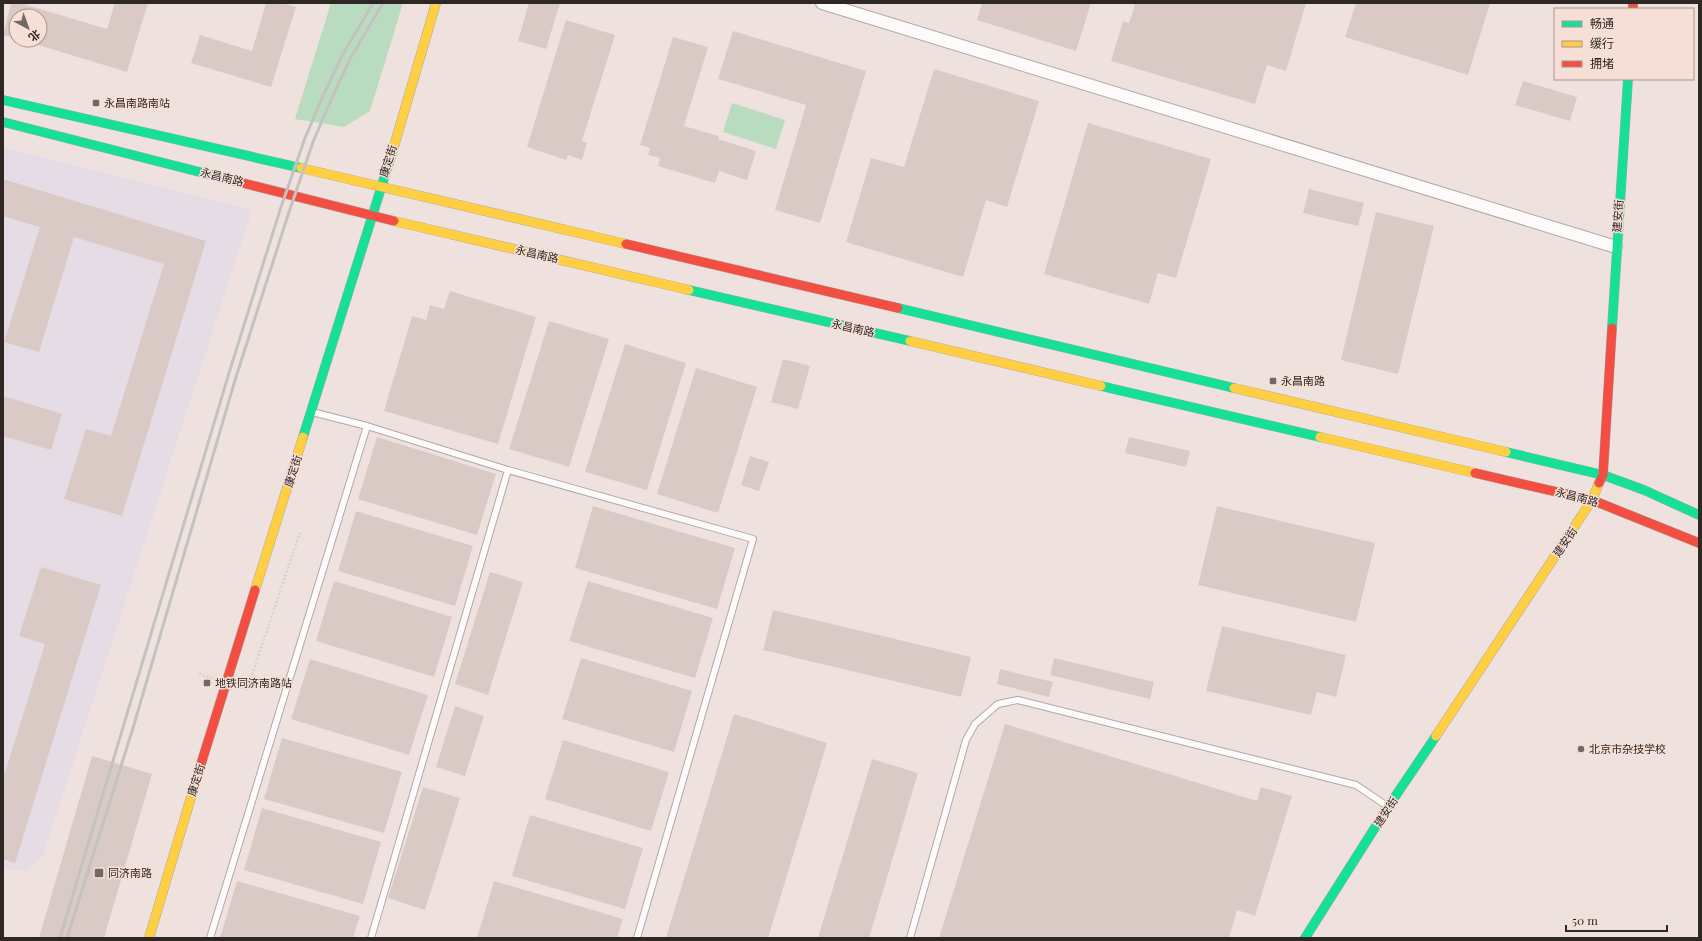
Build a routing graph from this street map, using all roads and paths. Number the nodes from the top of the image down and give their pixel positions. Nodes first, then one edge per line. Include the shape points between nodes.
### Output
1 (436, 3) edge
2 (822, 3) edge
3 (1628, 80) edge
4 (3, 100) edge
5 (3, 122) edge
6 (381, 186) junction
7 (373, 216) junction
8 (1616, 247) junction
9 (312, 412) junction
10 (367, 426) junction
11 (508, 470) junction
12 (1602, 474) junction
13 (1592, 500) junction
14 (1699, 514) edge
15 (300, 532) dead end
16 (1699, 543) edge
17 (199, 674) dead end
18 (1388, 807) junction
19 (149, 938) edge
20 (210, 938) edge
21 (371, 938) edge
22 (637, 938) edge
23 (910, 938) edge
24 (1305, 938) edge

1 - 6 street, 康定街
2 - 8 street
3 - 8 street, 建安街
4 - 6 street
5 - 7 street, 永昌南路
6 - 7 street, 康定街
6 - 12 street
7 - 9 street, 康定街
7 - 13 street, 永昌南路
8 - 12 street, 建安街
9 - 10 lane
9 - 19 street, 康定街 via 223,690
10 - 11 lane
10 - 20 lane
11 - 21 lane
11 - 22 lane via 753,539
12 - 13 street, 建安街
12 - 14 street
13 - 16 street, 永昌南路
13 - 18 street, 建安街
15 - 17 path, bridge via 247,690
18 - 23 lane via 1356,785 1018,700 998,704 975,724 966,740
18 - 24 street, 建安街

